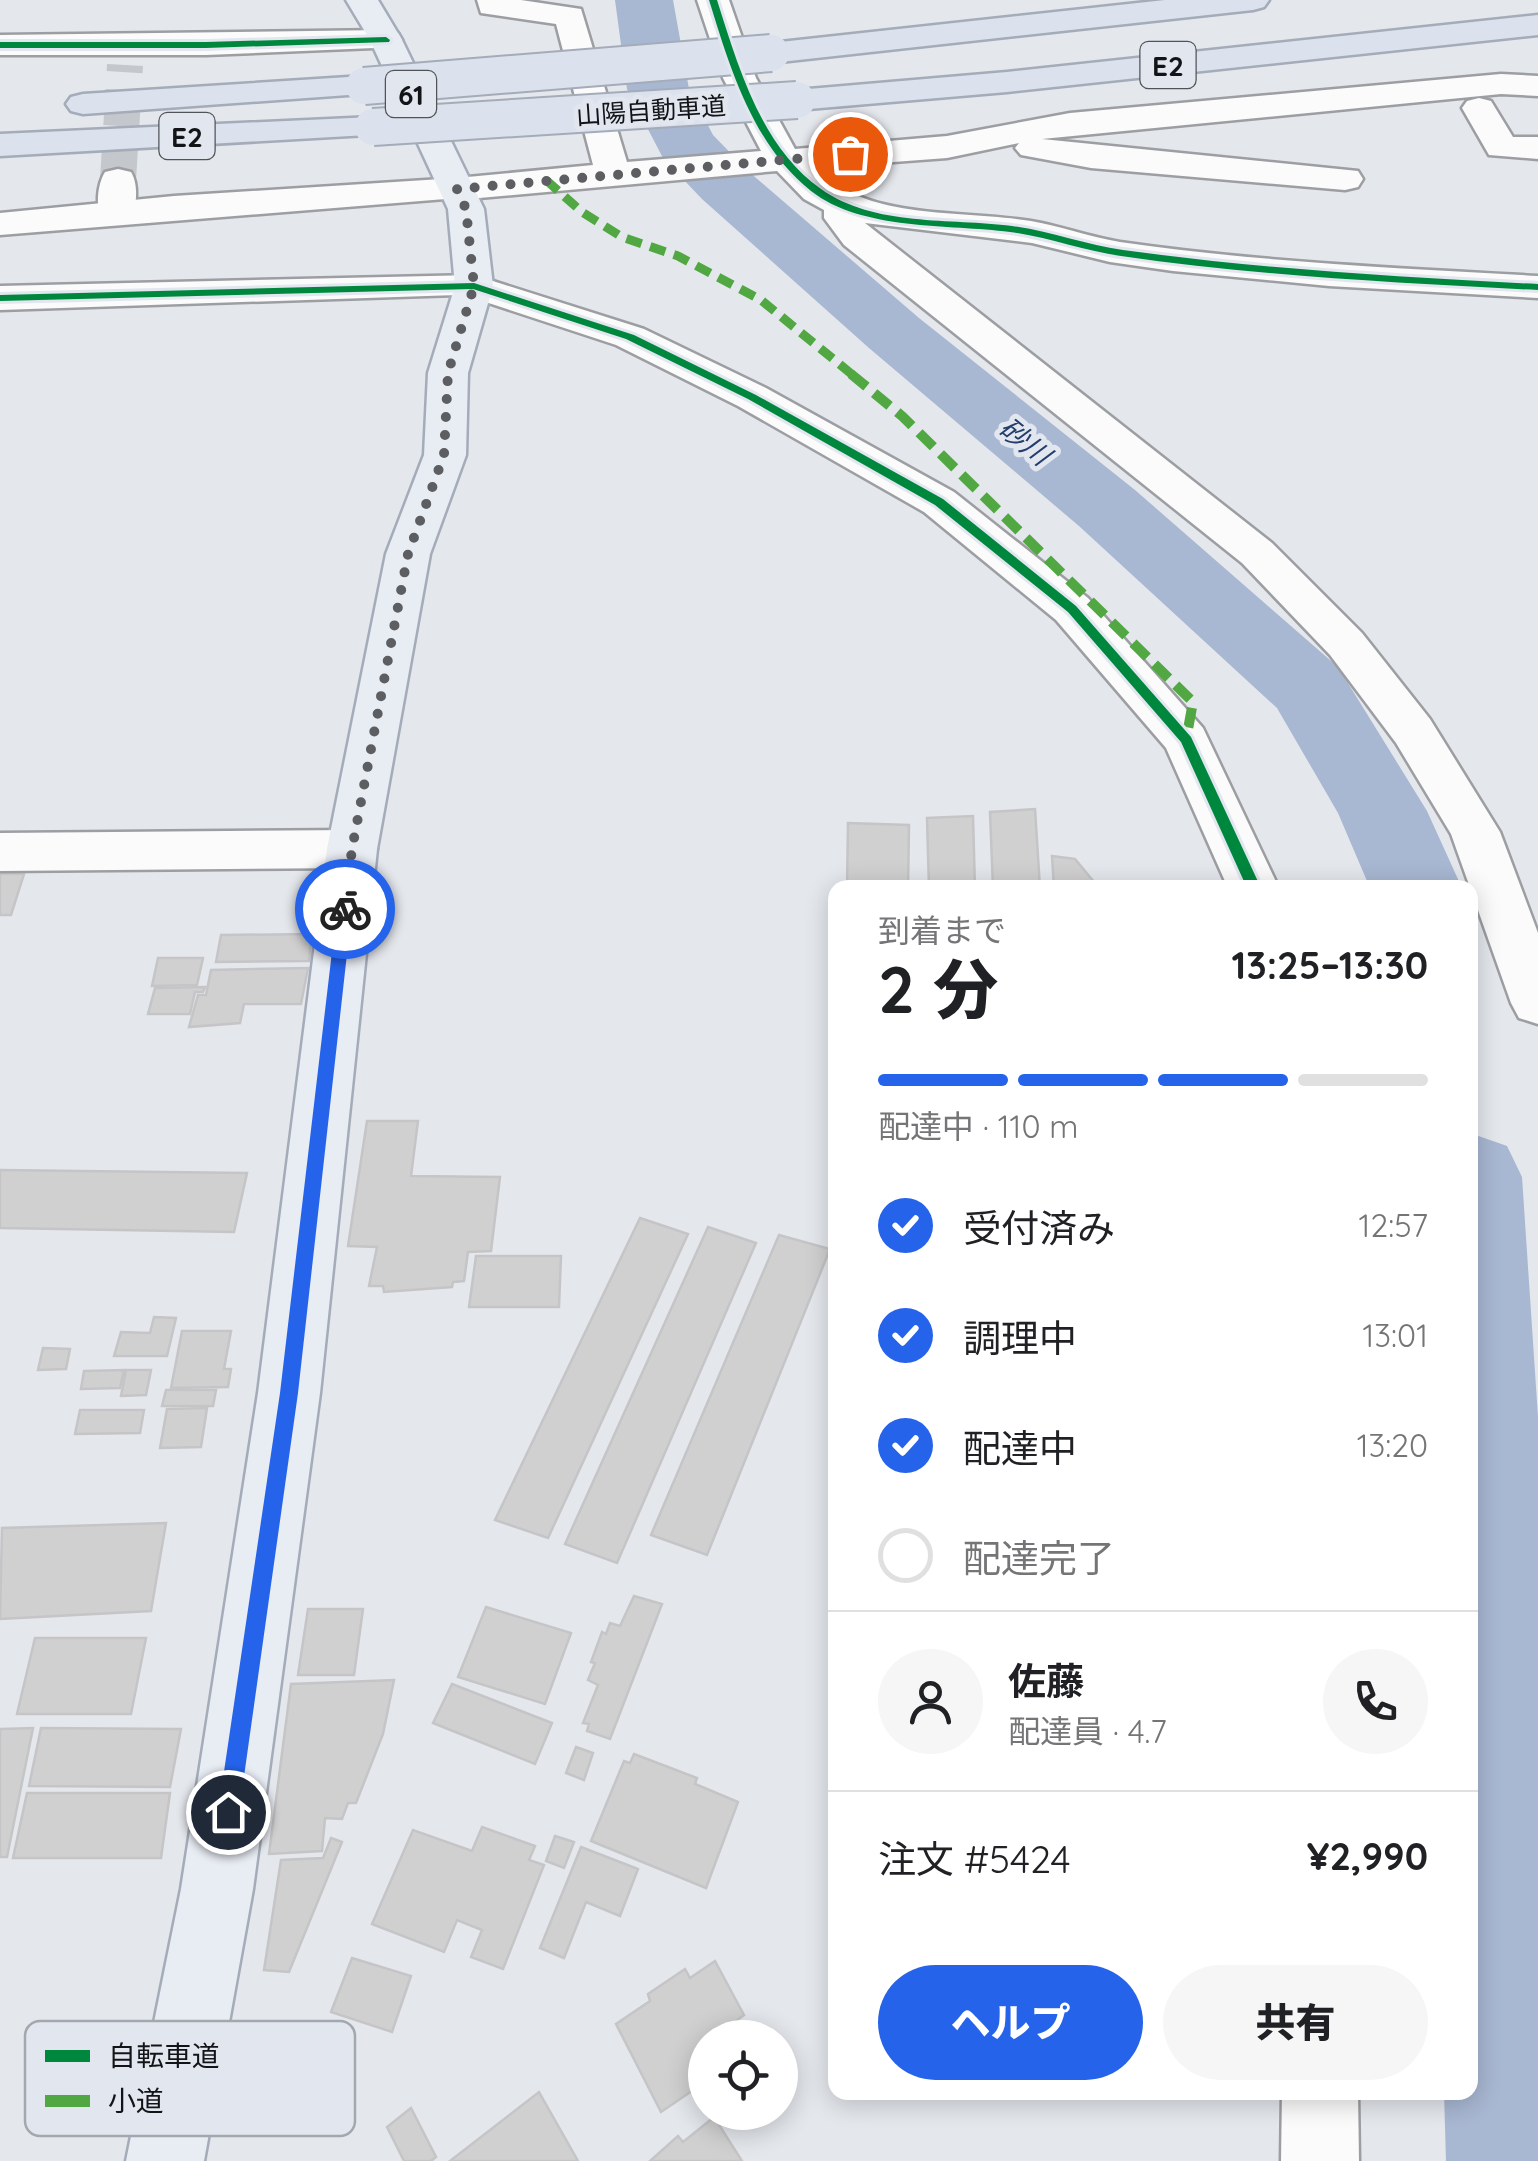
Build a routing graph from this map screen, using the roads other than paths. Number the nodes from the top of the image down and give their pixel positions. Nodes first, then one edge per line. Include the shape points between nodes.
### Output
1 (362, 0) edge
2 (494, 0) edge
3 (713, 0) edge
4 (1253, 0) edge
5 (1538, 24) edge
6 (386, 40) junction
7 (0, 45) edge
8 (1538, 86) edge
9 (54, 105) dead end
10 (1538, 107) edge
11 (1479, 108) junction
12 (0, 144) edge
13 (947, 147) junction
14 (1033, 148) junction
15 (1538, 148) edge
16 (785, 158) junction
17 (626, 173) junction
18 (1345, 179) dead end
19 (457, 189) junction
20 (842, 204) junction
21 (0, 224) edge
22 (474, 286) junction
23 (1538, 287) edge
24 (0, 298) edge
25 (352, 849) junction
26 (0, 852) edge
27 (1250, 880) edge
28 (1538, 1004) edge
29 (192, 2021) edge
30 (1320, 2100) edge
31 (170, 2136) edge
32 (165, 2161) edge
33 (1320, 2161) edge

1 - 6 main road, 61
2 - 17 street via 492,6 570,16
3 - 16 street via 728,52
4 - 9 highway, 山陽自動車道 / E2, bridge via 771,52
5 - 12 highway, 山陽自動車道 / E2, bridge via 797,100
6 - 7 street via 126,55
6 - 19 main road, 61
8 - 13 street via 1070,122
10 - 11 street
11 - 14 street
11 - 15 street via 1501,148
13 - 14 street
13 - 16 street
14 - 18 street
16 - 17 street
16 - 20 street via 817,192
17 - 19 street
19 - 21 street via 117,197
19 - 22 main road, 61 via 466,209
20 - 23 street via 902,218 1029,231 1116,252 1348,278
20 - 28 street via 842,218 857,237 1257,553 1346,644 1414,731 1475,832
22 - 24 street
22 - 25 main road, 61 via 448,373 444,455 408,554
22 - 27 street via 630,337 938,502 1072,609 1186,740
25 - 26 street
25 - 29 main road, 61 via 289,1393
30 - 33 street
31 - 32 main road, 61

